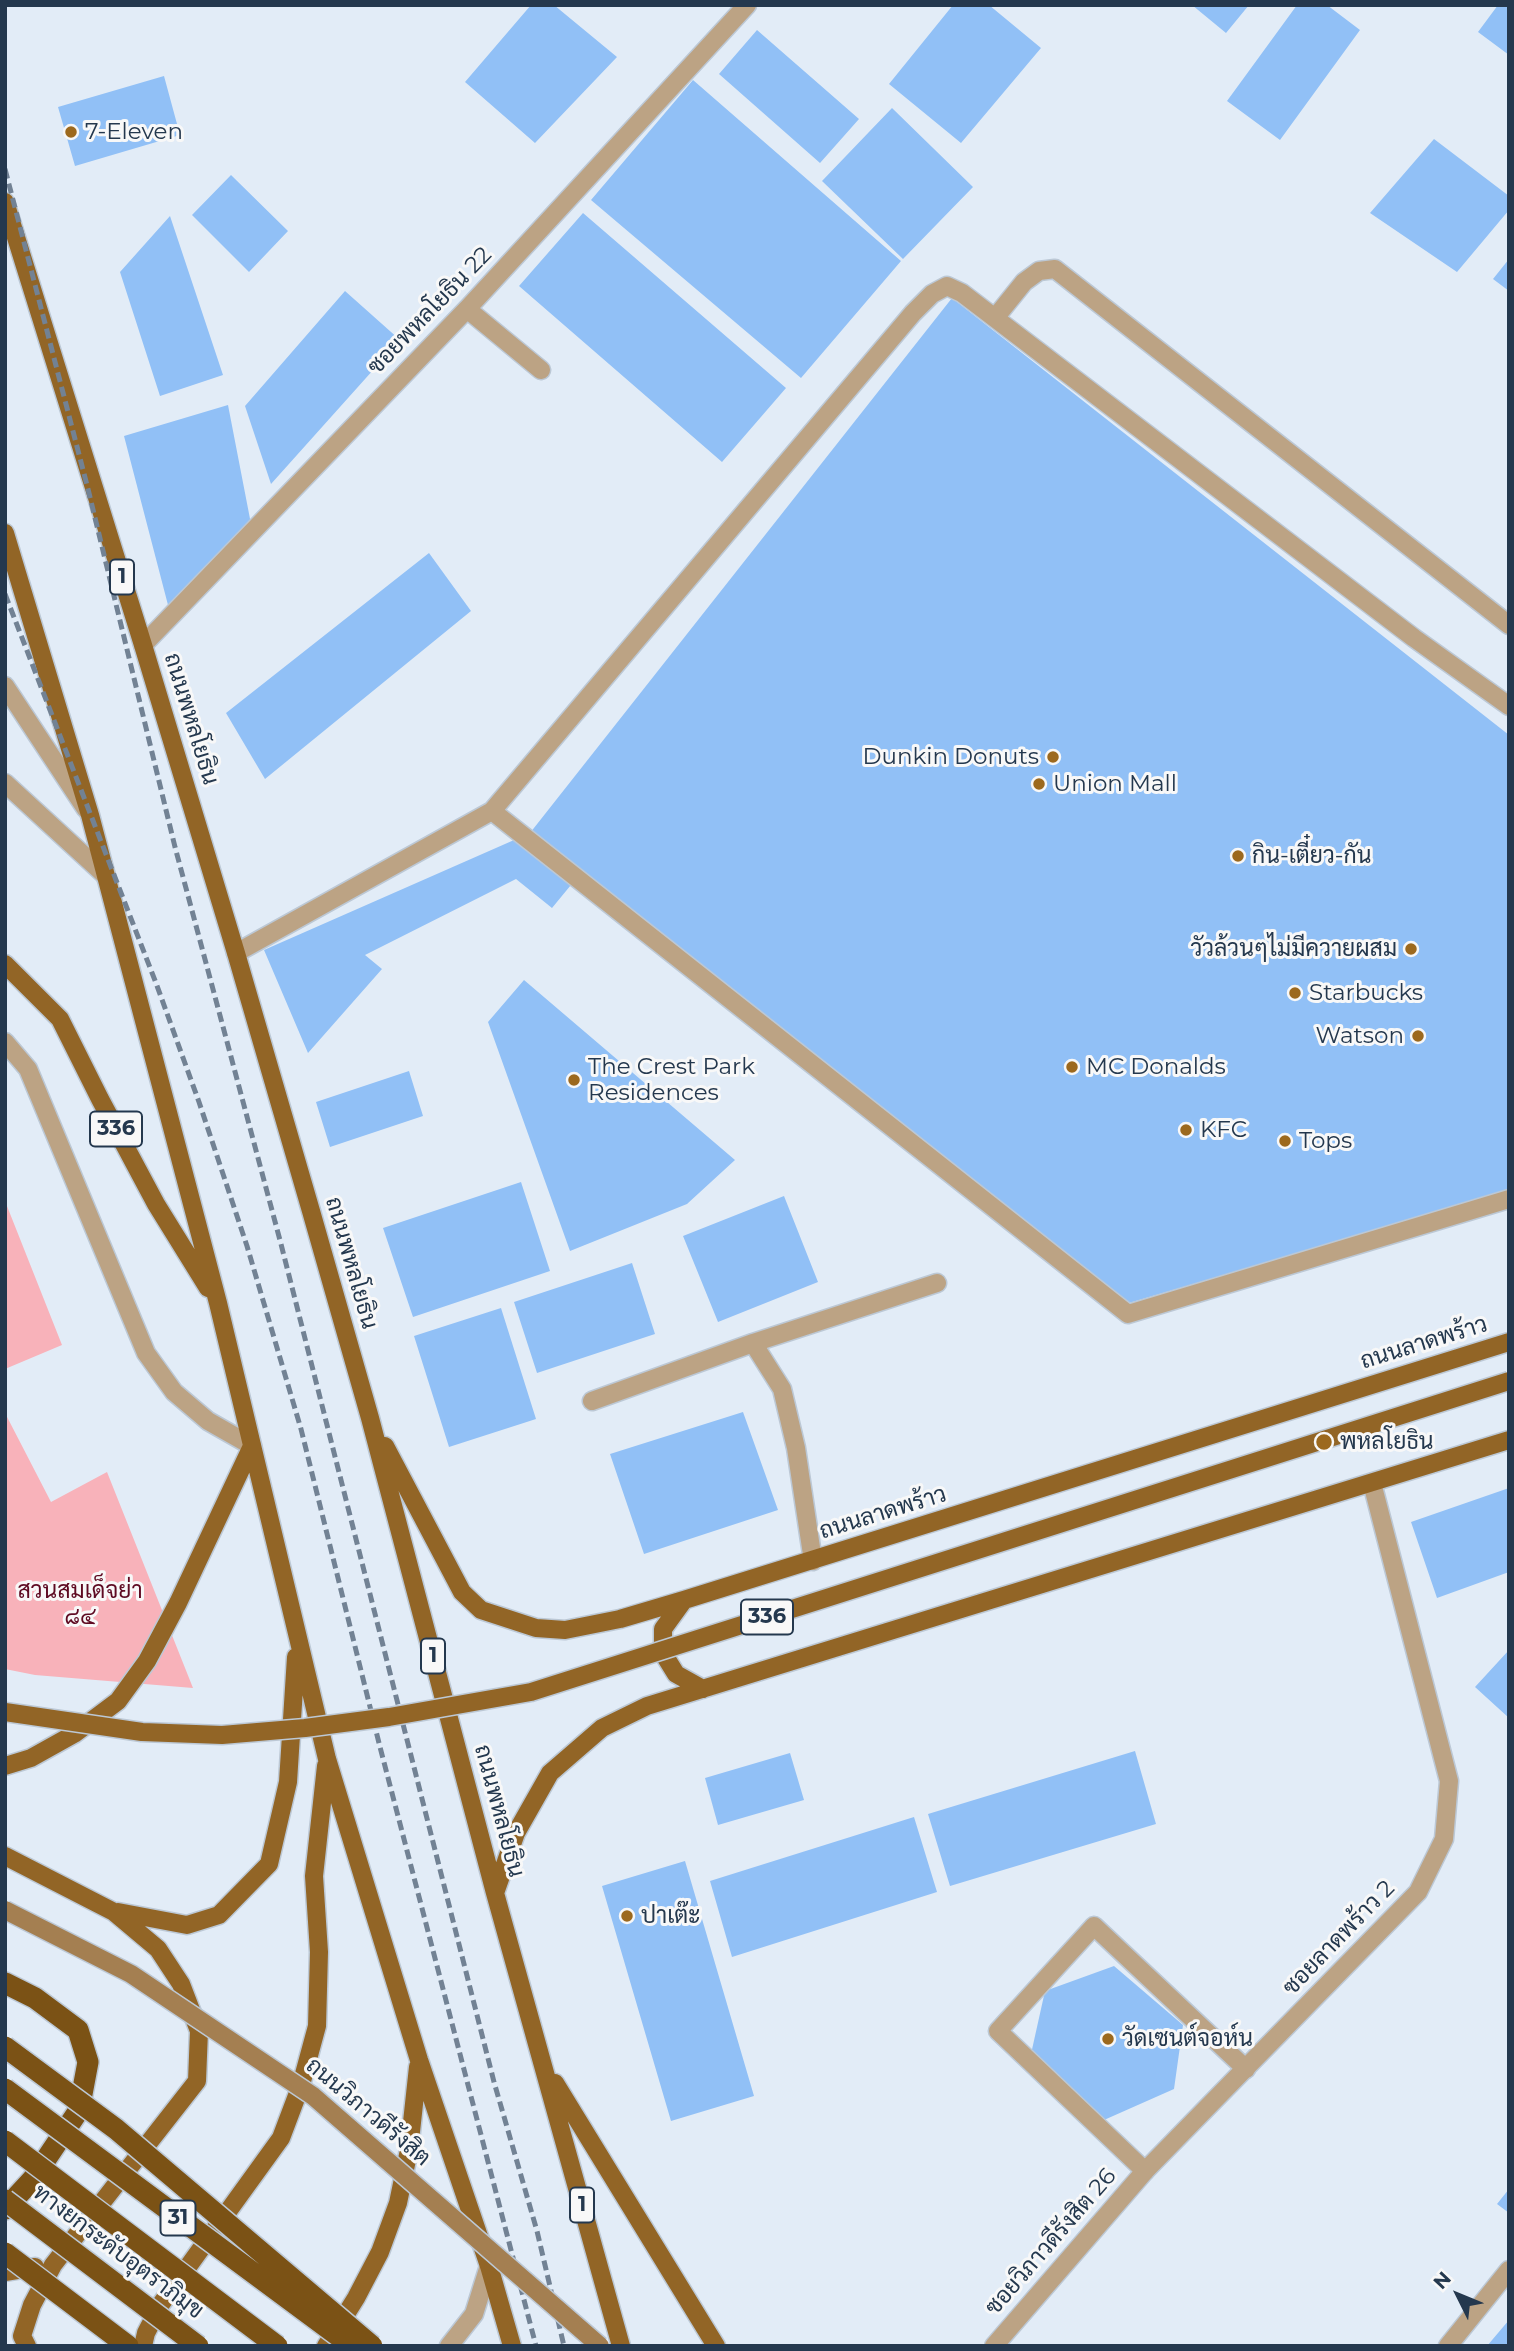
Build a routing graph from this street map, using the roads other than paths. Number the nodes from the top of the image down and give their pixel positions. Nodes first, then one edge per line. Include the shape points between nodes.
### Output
1 (747, 5) edge
2 (5, 202) edge
3 (467, 309) junction
4 (995, 318) junction
5 (541, 370) dead end
6 (5, 533) edge
7 (1509, 625) edge
8 (143, 645) junction
9 (5, 687) edge
10 (1509, 706) edge
11 (5, 783) edge
12 (492, 811) junction
13 (90, 815) junction
14 (104, 874) junction
15 (236, 953) junction
16 (5, 964) edge
17 (5, 1042) edge
18 (1509, 1199) edge
19 (937, 1283) dead end
20 (218, 1303) junction
21 (1509, 1342) edge
22 (754, 1343) junction
23 (1509, 1381) edge
24 (592, 1401) dead end
25 (370, 1419) junction
26 (1509, 1440) edge
27 (252, 1446) junction
28 (1372, 1483) junction
29 (813, 1561) junction
30 (684, 1601) junction
31 (297, 1641) junction
32 (703, 1689) junction
33 (5, 1712) edge
34 (327, 1759) junction
35 (5, 1766) edge
36 (5, 1856) edge
37 (495, 1893) junction
38 (5, 1910) edge
39 (114, 1912) junction
40 (5, 1983) edge
41 (5, 2047) edge
42 (419, 2060) junction
43 (545, 2065) junction
44 (1246, 2069) junction
45 (5, 2089) edge
46 (5, 2141) edge
47 (1145, 2171) junction
48 (5, 2200) edge
49 (5, 2209) edge
50 (5, 2253) edge
51 (52, 2265) junction
52 (489, 2266) junction
53 (1509, 2270) edge
54 (5, 2272) edge
55 (27, 2346) edge
56 (128, 2346) edge
57 (143, 2346) edge
58 (198, 2346) edge
59 (276, 2346) edge
60 (326, 2346) edge
61 (352, 2346) edge
62 (372, 2346) edge
63 (449, 2346) edge
64 (512, 2346) edge
65 (600, 2346) edge
66 (621, 2346) edge
67 (716, 2346) edge
68 (994, 2346) edge
69 (1448, 2346) edge

1 - 3 street, ซอยพหลโยธิน 22
2 - 8 main road, ถนนพหลโยธิน / 1
3 - 5 street
3 - 8 street, ซอยพหลโยธิน 22
4 - 7 street via 1024,282 1039,271 1055,269
4 - 10 street via 1413,638
4 - 12 street via 947,286 932,294
6 - 13 main road
8 - 15 main road, ถนนพหลโยธิน / 1
9 - 13 street
11 - 14 street
12 - 15 street
12 - 18 street via 1128,1314
13 - 14 main road
14 - 20 main road
15 - 25 main road, ถนนพหลโยธิน / 1
16 - 20 main road, 336 via 60,1019 156,1204
17 - 27 street via 28,1069 146,1353 174,1392 208,1421
19 - 22 street
20 - 27 main road
21 - 29 main road, ถนนลาดพร้าว
22 - 24 street
22 - 29 street via 782,1389
23 - 33 main road, 336, bridge via 531,1692 388,1717 222,1735 142,1732
25 - 30 main road, ถนนลาดพร้าว via 462,1592 481,1610 536,1629 565,1630
25 - 37 main road, ถนนพหลโยธิน / 1
26 - 28 main road
27 - 31 main road
27 - 35 main road via 147,1661 118,1701 74,1734 31,1758
28 - 32 main road
28 - 44 street, ซอยลาดพร้าว 2 via 1449,1781 1444,1839 1418,1892
29 - 30 main road, ถนนลาดพร้าว
30 - 32 main road via 663,1629 663,1653 676,1674
31 - 34 main road
31 - 39 main road via 288,1782 269,1864 219,1915 197,1922 187,1925
32 - 37 main road via 647,1706 602,1728 550,1773 516,1833
34 - 42 main road
34 - 57 main road via 314,1876 317,2026 301,2085 281,2138 161,2304
36 - 39 main road
37 - 43 main road, ถนนพหลโยธิน / 1
38 - 65 main road, ถนนวิภาวดีรังสิต, bridge via 131,1974 313,2095
39 - 51 main road via 158,1949 181,1984 199,2031 197,2081
40 - 49 highway via 35,1998 78,2030 88,2062 79,2110 32,2180
41 - 62 highway, bridge via 116,2129
42 - 52 main road
42 - 60 main road via 398,2203 380,2252
43 - 66 main road, ถนนพหลโยธิน / 1
43 - 67 main road
44 - 47 street, ซอยลาดพร้าว 2
44 - 47 street via 1094,1926 998,2031
45 - 61 highway, 31, bridge
46 - 59 highway, ทางยกระดับอุตราภิมุข / 31, bridge
47 - 68 street, ซอยวิภาวดีรังสิต 26
48 - 58 highway, ทางยกระดับอุตราภิมุข, bridge
50 - 56 highway, bridge
51 - 54 main road
51 - 55 main road via 22,2336
52 - 63 street via 474,2314
52 - 64 main road
53 - 69 street

